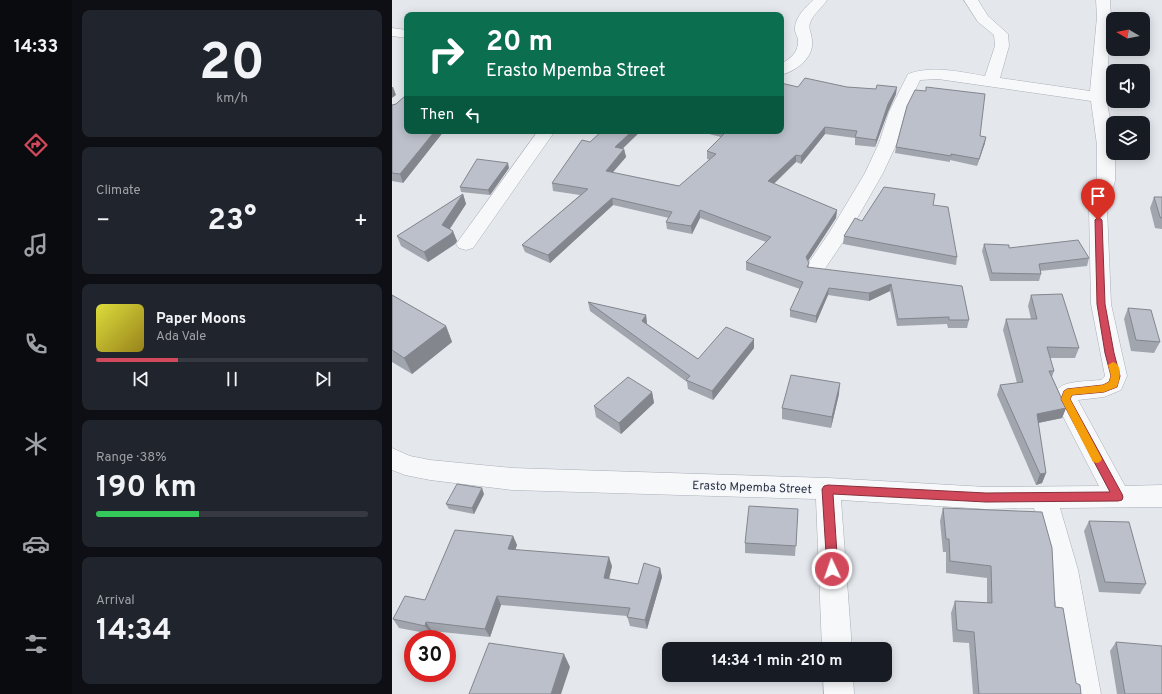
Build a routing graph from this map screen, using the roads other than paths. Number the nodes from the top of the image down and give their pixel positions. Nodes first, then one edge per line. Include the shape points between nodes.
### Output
1 (820, 0) edge
2 (971, 0) edge
3 (1103, 0) edge
4 (392, 32) edge
5 (404, 34) edge
6 (784, 68) edge
7 (991, 81) junction
8 (1098, 97) junction
9 (544, 134) edge
10 (466, 244) dead end
11 (817, 265) dead end
12 (392, 458) edge
13 (828, 489) junction
14 (1162, 496) edge
15 (1044, 497) junction
16 (1118, 497) junction
17 (837, 642) edge
18 (838, 682) edge
19 (839, 694) edge
20 (1086, 694) edge

1 - 6 street via 806,16 802,25 806,42 802,57
2 - 7 street via 983,20 1001,34 1002,46
3 - 8 street
4 - 5 street
7 - 8 street
7 - 11 street via 938,74 914,76 874,173
8 - 16 street via 1106,145 1106,181 1098,208 1101,304 1116,376 1113,384 1104,388 1070,392 1066,399
9 - 10 street
12 - 13 street, Erasto Mpemba Street via 405,465 430,470 512,479
13 - 15 street, Erasto Mpemba Street via 986,498
13 - 17 street
14 - 16 street, Erasto Mpemba Street
15 - 16 street, Erasto Mpemba Street
15 - 20 street via 1064,570
18 - 19 street

